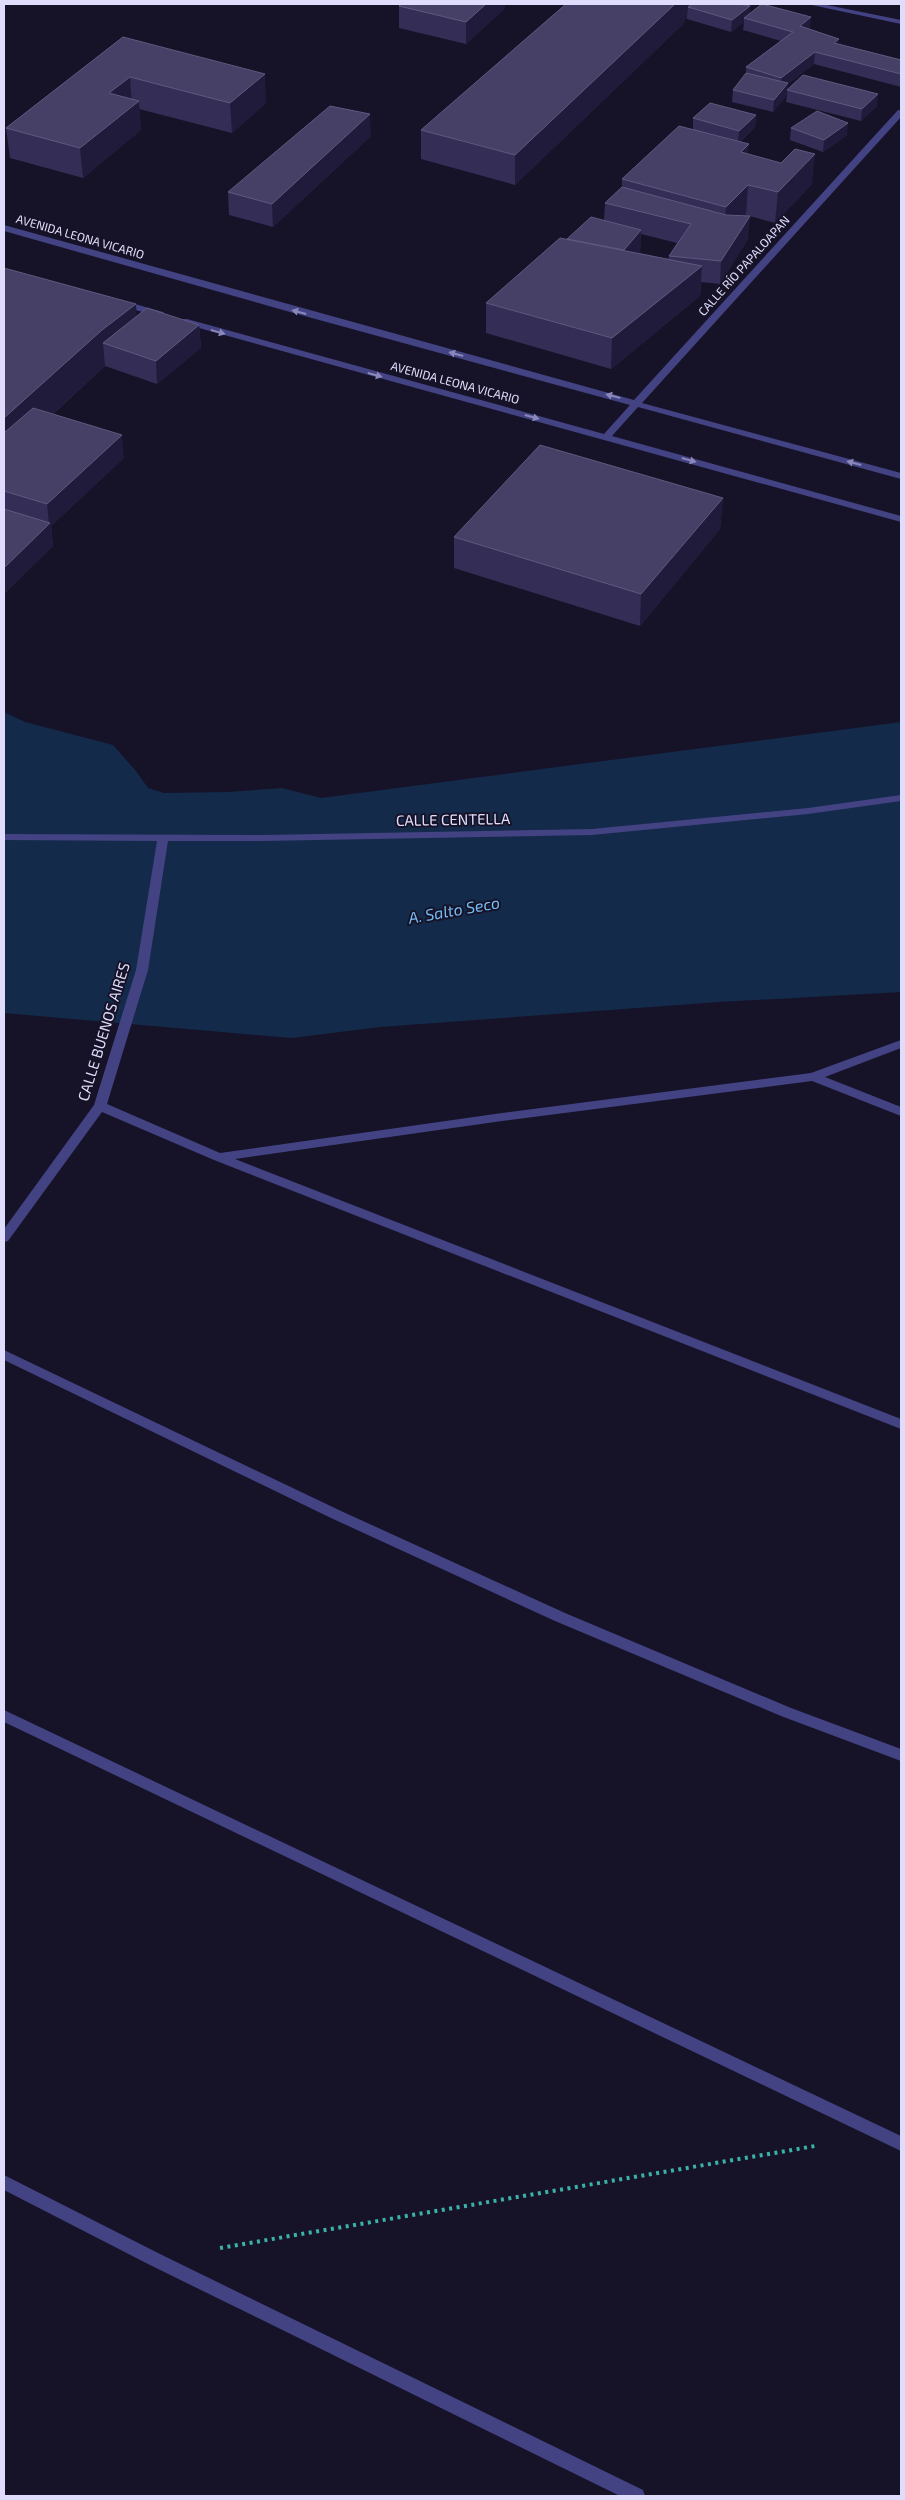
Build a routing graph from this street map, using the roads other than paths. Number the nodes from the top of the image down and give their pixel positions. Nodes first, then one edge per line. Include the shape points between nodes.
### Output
1 (812, 4) edge
2 (901, 22) edge
3 (901, 112) edge
4 (4, 228) edge
5 (108, 299) edge
6 (637, 402) junction
7 (606, 437) junction
8 (901, 476) edge
9 (901, 519) edge
10 (901, 798) edge
11 (4, 837) edge
12 (163, 838) junction
13 (901, 1044) edge
14 (813, 1077) junction
15 (100, 1106) junction
16 (901, 1112) edge
17 (218, 1157) junction
18 (4, 1238) edge
19 (4, 1355) edge
20 (901, 1424) edge
21 (4, 1716) edge
22 (901, 1755) edge
23 (901, 2144) edge
24 (4, 2182) edge
25 (637, 2496) edge

1 - 2 street
3 - 6 street, CALLE RÍO PAPALOAPAN
6 -> 4 street, AVENIDA LEONA VICARIO
5 -> 7 street, AVENIDA LEONA VICARIO via 249,341
6 - 7 street, CALLE RÍO PAPALOAPAN
8 -> 6 street, AVENIDA LEONA VICARIO
7 -> 9 street, AVENIDA LEONA VICARIO
10 - 12 street, CALLE CENTELLA via 808,811 592,832
11 - 12 street, CALLE CENTELLA
12 - 15 street, CALLE BUENOS AIRES via 142,970
13 - 14 street
14 - 16 street
14 - 17 street
15 - 17 street
15 - 18 street, CALLE BUENOS AIRES
17 - 20 street
19 - 22 street via 478,1582 788,1714
21 - 23 street
24 - 25 street

